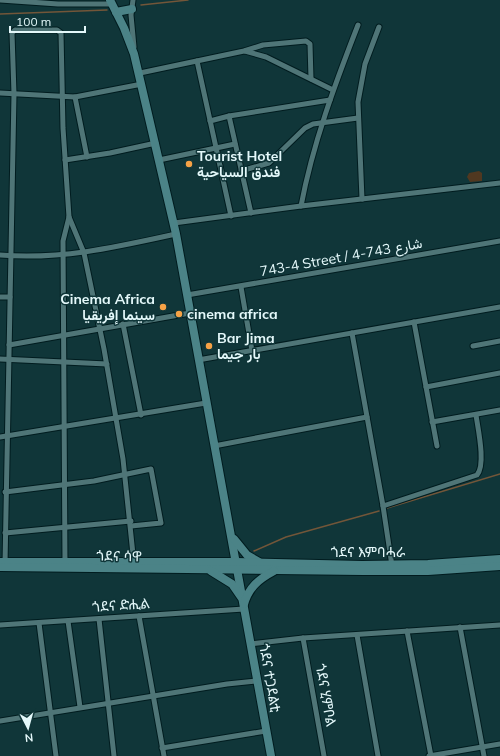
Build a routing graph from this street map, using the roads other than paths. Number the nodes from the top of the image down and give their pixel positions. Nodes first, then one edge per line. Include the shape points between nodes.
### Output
1 (0, 0) edge
2 (133, 0) edge
3 (111, 2) edge
4 (132, 9) junction
5 (116, 12) junction
6 (358, 25) dead end
7 (379, 27) dead end
8 (244, 51) junction
9 (134, 54) junction
10 (197, 61) junction
11 (140, 74) junction
12 (311, 79) junction
13 (142, 84) junction
14 (333, 90) junction
15 (0, 93) edge
16 (14, 94) junction
17 (62, 96) junction
18 (75, 97) junction
19 (330, 100) junction
20 (229, 116) junction
21 (358, 118) junction
22 (210, 120) junction
23 (323, 122) junction
24 (156, 143) junction
25 (235, 144) junction
26 (216, 148) junction
27 (87, 157) junction
28 (65, 160) junction
29 (159, 160) junction
30 (242, 171) junction
31 (500, 183) edge
32 (362, 199) junction
33 (301, 206) junction
34 (251, 213) junction
35 (231, 216) junction
36 (69, 217) junction
37 (174, 223) junction
38 (176, 234) junction
39 (500, 241) edge
40 (84, 253) junction
41 (0, 255) edge
42 (64, 255) junction
43 (11, 256) junction
44 (241, 287) junction
45 (187, 295) junction
46 (10, 296) junction
47 (0, 297) edge
48 (500, 307) edge
49 (190, 313) junction
50 (414, 322) junction
51 (124, 324) junction
52 (100, 328) junction
53 (352, 333) junction
54 (63, 335) junction
55 (500, 341) edge
56 (9, 345) junction
57 (473, 346) dead end
58 (252, 351) junction
59 (0, 359) edge
60 (9, 359) junction
61 (198, 360) junction
62 (64, 362) junction
63 (107, 364) junction
64 (500, 373) edge
65 (426, 387) junction
66 (206, 403) junction
67 (500, 410) edge
68 (141, 415) junction
69 (476, 415) junction
70 (367, 417) junction
71 (115, 419) junction
72 (432, 422) junction
73 (64, 425) junction
74 (6, 436) junction
75 (0, 437) edge
76 (214, 446) junction
77 (437, 446) dead end
78 (3, 462) edge
79 (125, 476) junction
80 (64, 486) junction
81 (5, 492) junction
82 (383, 506) junction
83 (3, 522) edge
84 (131, 524) junction
85 (65, 526) junction
86 (5, 533) junction
87 (232, 538) junction
88 (500, 559) edge
89 (261, 563) junction
90 (2, 565) edge
91 (65, 565) junction
92 (134, 566) junction
93 (237, 566) junction
94 (500, 566) edge
95 (211, 567) junction
96 (392, 568) junction
97 (276, 570) junction
98 (244, 605) junction
99 (139, 616) junction
100 (99, 618) junction
101 (68, 621) junction
102 (39, 623) junction
103 (0, 625) edge
104 (500, 625) edge
105 (460, 627) junction
106 (407, 631) junction
107 (358, 635) junction
108 (303, 638) junction
109 (250, 644) junction
110 (257, 681) junction
111 (153, 697) junction
112 (108, 704) junction
113 (80, 708) junction
114 (50, 712) junction
115 (0, 721) edge
116 (266, 731) junction
117 (500, 744) edge
118 (483, 747) junction
119 (162, 748) junction
120 (56, 756) edge
121 (114, 756) edge
122 (164, 756) edge
123 (271, 756) edge
124 (324, 756) edge
125 (378, 756) edge
126 (430, 756) edge
127 (484, 756) edge

1 - 3 street via 58,4
2 - 4 street
3 - 5 main road, ጎደና ተጋደልቲ
4 - 5 main road
4 - 9 street
5 - 9 main road, ጎደና ተጋደልቲ
6 - 14 street
7 - 21 street via 365,64
8 - 10 street
8 - 12 street via 266,57
8 - 12 street via 272,43 309,42
9 - 11 main road, ጎደና ተጋደልቲ
10 - 11 street
10 - 22 street
11 - 13 main road, ጎደና ተጋደልቲ
12 - 14 street
13 - 18 street
13 - 24 main road, ጎደና ተጋደልቲ
14 - 19 street
15 - 16 street
16 - 17 street
16 - 17 street via 13,31 45,29 61,33
16 - 43 street
17 - 18 street
17 - 28 street
18 - 27 street
19 - 20 street
19 - 23 street
20 - 22 street
20 - 25 street
21 - 23 street
21 - 32 street
22 - 26 street
23 - 30 street via 305,128 269,163
23 - 33 street
24 - 27 street
24 - 29 main road, ጎደና ተጋደልቲ
25 - 26 street
25 - 30 street
26 - 29 street
26 - 35 street
27 - 28 street
28 - 36 street
29 - 37 main road, ጎደና ተጋደልቲ
30 - 34 street
31 - 32 street
32 - 33 street
33 - 34 street
34 - 35 street
35 - 37 street
36 - 40 street
36 - 42 street via 63,241
37 - 38 main road, ጎደና ተጋደልቲ
38 - 40 street
38 - 45 main road, ጎደና ተጋደልቲ
39 - 44 street, 743-4 Street / شارع 743-4
40 - 42 street
40 - 52 street
41 - 43 street
42 - 43 street
42 - 54 street
43 - 46 street
44 - 45 street, 743-4 Street / شارع 743-4
44 - 58 street
45 - 49 main road, ጎደና ተጋደልቲ
46 - 47 street
46 - 56 street
48 - 50 street
49 - 51 street
49 - 61 main road, ጎደና ተጋደልቲ
50 - 53 street
50 - 65 street
51 - 52 street
51 - 68 street
52 - 54 street
52 - 63 street
53 - 58 street
53 - 70 street
54 - 56 street
54 - 62 street
55 - 57 street
56 - 60 street
58 - 61 street
59 - 60 street
60 - 62 street
60 - 74 street
61 - 66 main road, ጎደና ተጋደልቲ
62 - 63 street
62 - 73 street
63 - 71 street
64 - 65 street
65 - 72 street
66 - 68 street
66 - 76 main road, ጎደና ተጋደልቲ
67 - 69 street
68 - 71 street
69 - 72 street
69 - 82 street via 481,450 477,475
70 - 76 street
70 - 82 street
71 - 73 street
71 - 79 street
72 - 77 street
73 - 74 street
73 - 80 street
74 - 75 street
74 - 78 street
76 - 87 main road, ጎደና ተጋደልቲ
78 - 81 street
79 - 80 street
79 - 84 street
79 - 84 street via 150,469 161,521 159,524
80 - 81 street
80 - 85 street
81 - 83 street
82 - 96 street
83 - 86 street
84 - 85 street
84 - 92 street
85 - 86 street
85 - 91 street
86 - 90 street
87 - 89 main road via 247,555
87 - 93 main road, ጎደና ተጋደልቲ
87 - 95 main road via 227,558
88 - 96 main road, ጎደና እምባሓራ
89 - 93 main road, ጎደና እምባሓራ
89 - 96 main road, ጎደና እምባሓራ
90 - 91 main road, ጎደና ሳዋ
91 - 92 main road, ጎደና ሳዋ
92 - 95 main road, ጎደና ሳዋ
93 - 95 main road, ጎደና ሳዋ
93 - 97 main road, ጎደና እምባሓራ
93 - 98 main road, ጎደና ተጋደልቲ
94 - 96 main road, ጎደና እምባሓራ
95 - 98 main road via 232,584
96 - 97 main road, ጎደና እምባሓራ
97 - 98 main road via 254,585
98 - 99 street, ጎደና ድሒል
98 - 109 main road, ጎደና ተጋደልቲ
99 - 100 street, ጎደና ድሒል
99 - 111 street
100 - 101 street, ጎደና ድሒል
100 - 112 street
101 - 102 street, ጎደና ድሒል
101 - 113 street
102 - 103 street, ጎደና ድሒል
102 - 114 street
104 - 105 street
105 - 106 street
105 - 118 street
106 - 107 street
106 - 126 street
107 - 108 street
107 - 125 street
108 - 109 street
108 - 124 street, ጎደና ሂምቦል
109 - 110 main road, ጎደና ተጋደልቲ
110 - 111 street
110 - 116 main road, ጎደና ተጋደልቲ
111 - 112 street
111 - 119 street
112 - 113 street
112 - 121 street
113 - 114 street
114 - 115 street
114 - 120 street
116 - 119 street
116 - 123 main road, ጎደና ተጋደልቲ
117 - 118 street
118 - 126 street
118 - 127 street
119 - 122 street

